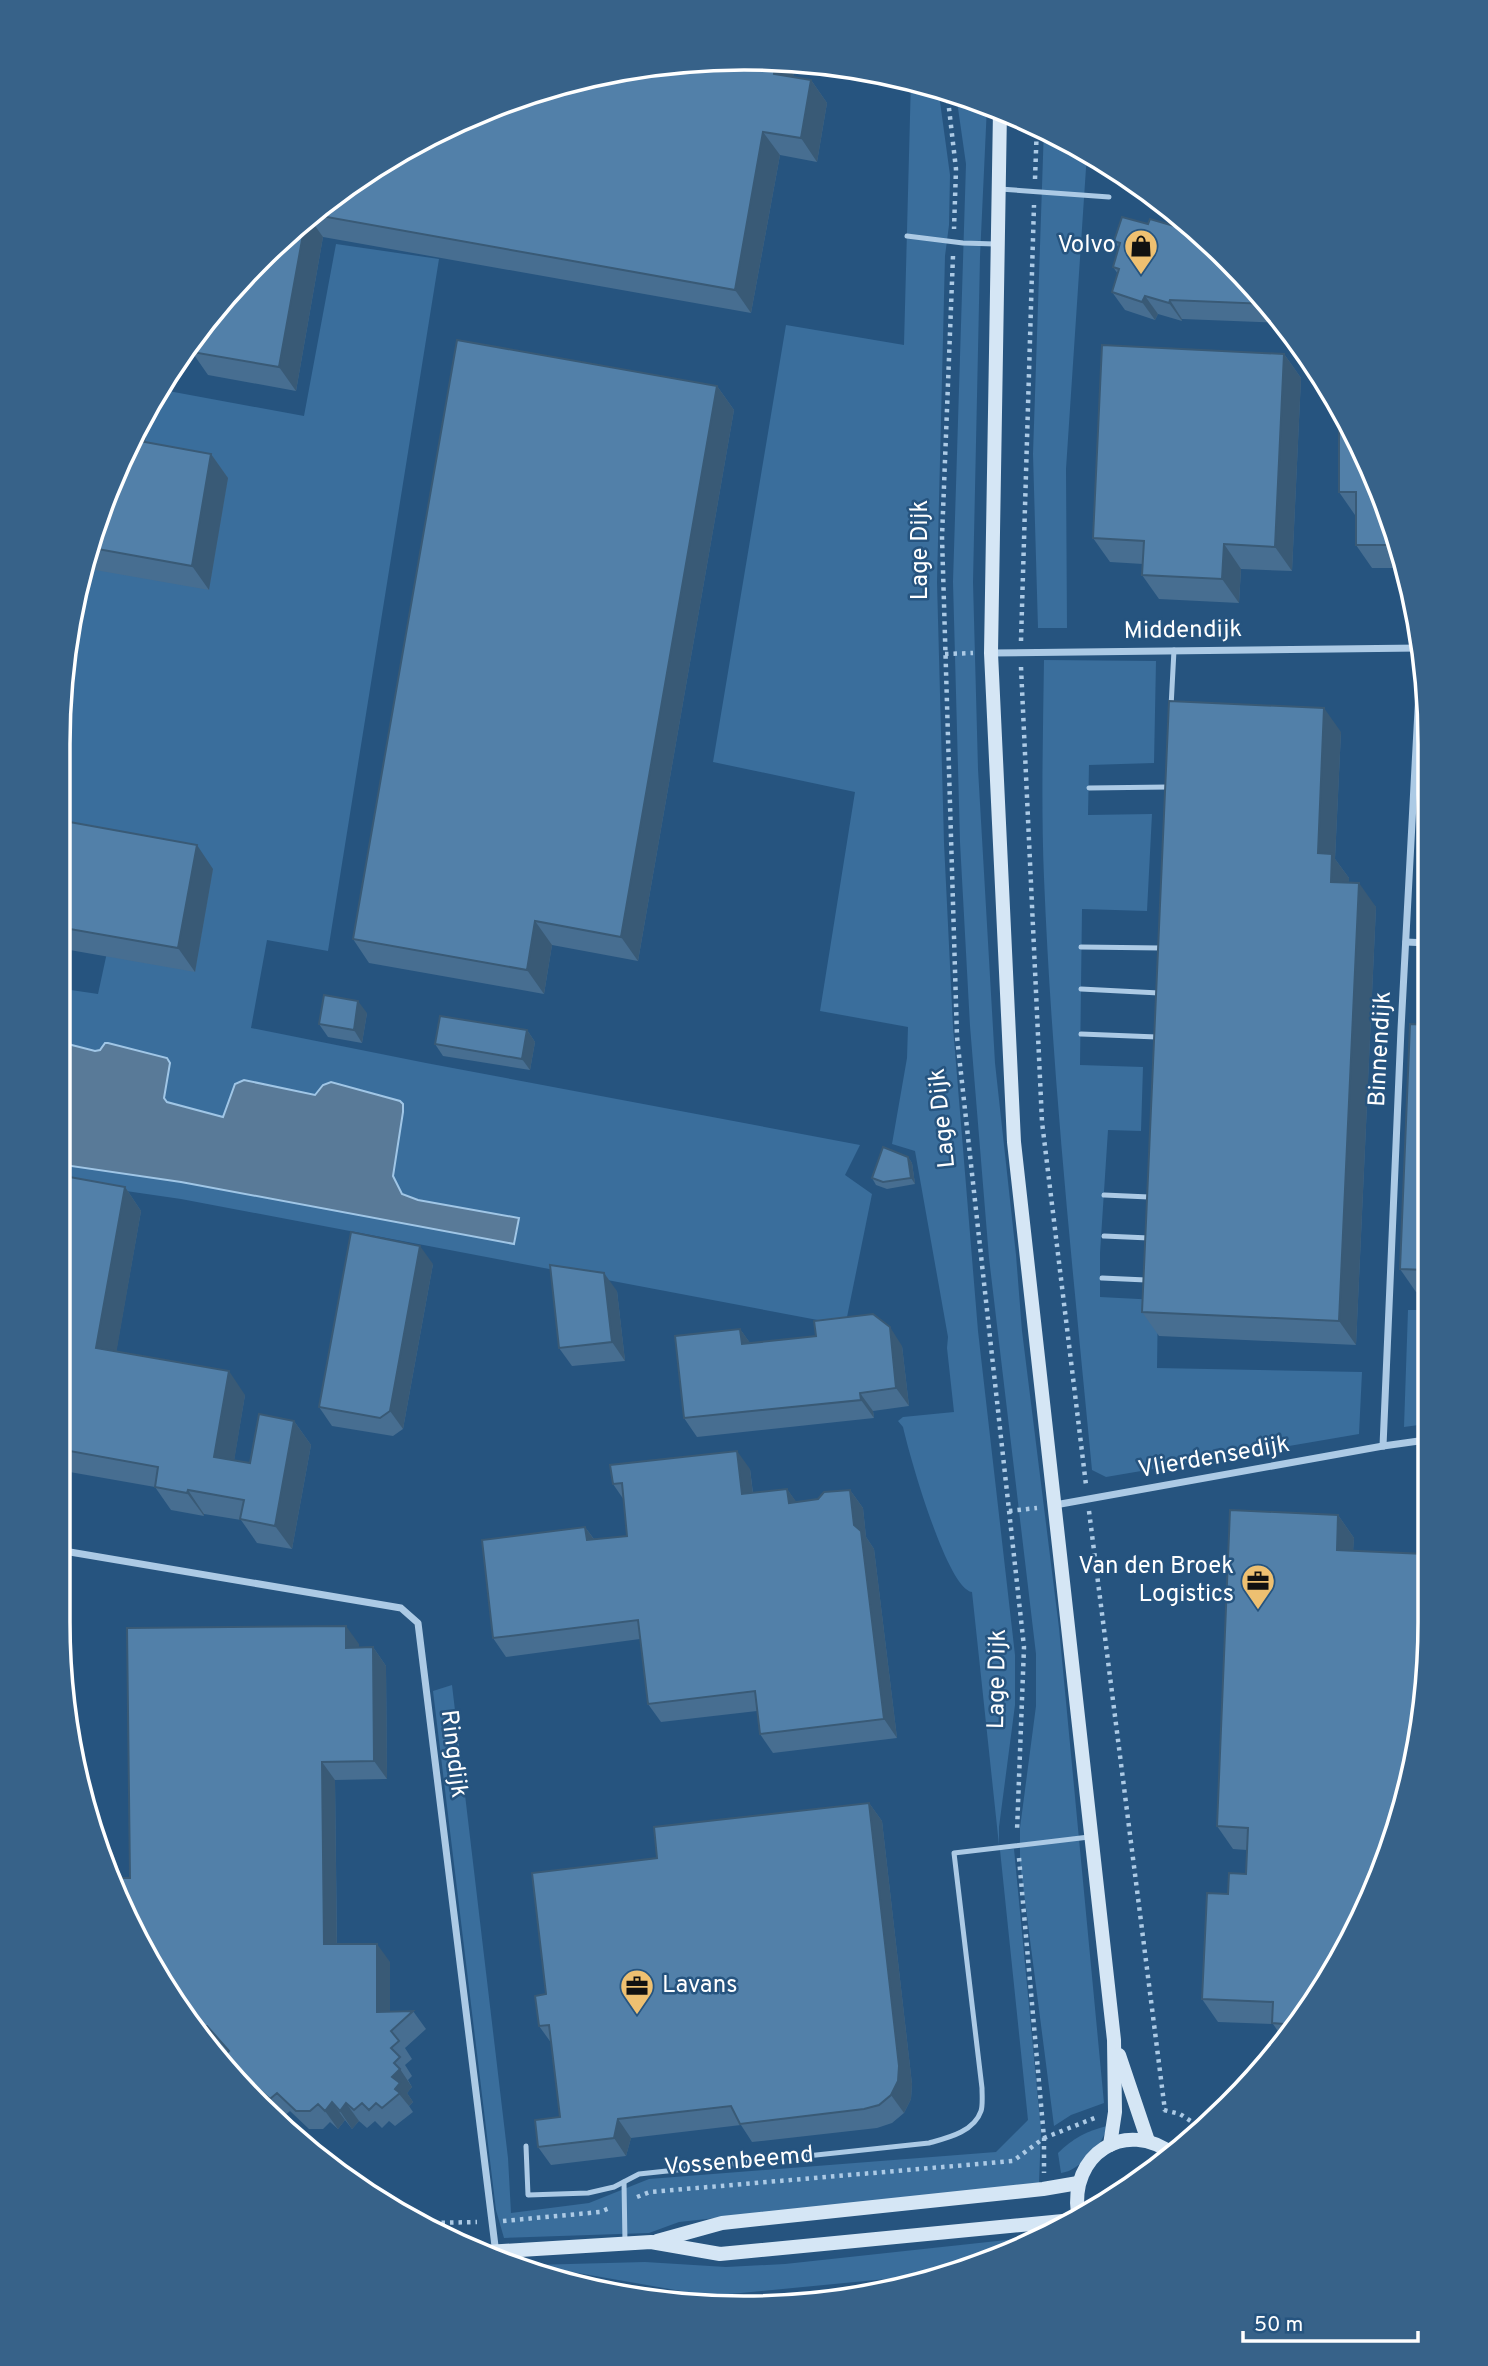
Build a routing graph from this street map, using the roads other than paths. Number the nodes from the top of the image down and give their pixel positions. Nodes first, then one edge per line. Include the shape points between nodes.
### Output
1 (1000, 120) edge
2 (998, 189) junction
3 (1109, 197) dead end
4 (908, 236) dead end
5 (997, 244) junction
6 (1174, 650) junction
7 (1411, 651) edge
8 (991, 653) junction
9 (1171, 719) edge
10 (1417, 720) edge
11 (1168, 774) edge
12 (1168, 787) junction
13 (1089, 788) dead end
14 (1167, 800) edge
15 (1161, 934) edge
16 (1406, 942) junction
17 (1418, 943) edge
18 (1081, 947) dead end
19 (1161, 948) junction
20 (1160, 959) edge
21 (1159, 982) edge
22 (1081, 989) dead end
23 (1159, 993) junction
24 (1158, 1004) edge
25 (1157, 1026) edge
26 (1401, 1029) junction
27 (1414, 1029) edge
28 (1081, 1034) dead end
29 (1157, 1037) junction
30 (1156, 1050) edge
31 (1150, 1184) edge
32 (1104, 1195) dead end
33 (1150, 1198) junction
34 (1149, 1211) edge
35 (1149, 1225) edge
36 (1104, 1236) dead end
37 (1149, 1238) junction
38 (1148, 1252) edge
39 (1147, 1266) edge
40 (1102, 1278) dead end
41 (1146, 1280) junction
42 (1146, 1292) edge
43 (1418, 1441) edge
44 (1383, 1446) junction
45 (1055, 1505) junction
46 (70, 1553) edge
47 (1092, 1837) junction
48 (1114, 2040) junction
49 (1148, 2141) junction
50 (1110, 2145) junction
51 (526, 2146) dead end
52 (1165, 2148) edge
53 (624, 2182) junction
54 (1078, 2183) junction
55 (1077, 2208) edge
56 (1049, 2222) edge
57 (651, 2242) junction
58 (625, 2243) junction
59 (493, 2247) edge
60 (507, 2253) edge

1 - 2 main road
2 - 3 lane
2 - 5 main road
4 - 5 lane
5 - 8 main road
6 - 7 street, Middendijk
6 - 8 street, Middendijk
6 - 9 lane
8 - 45 main road via 1014,1142
10 - 16 street, Binnendijk
11 - 12 lane
12 - 13 lane
12 - 14 lane
15 - 19 lane
16 - 17 street
16 - 26 street, Binnendijk
18 - 19 lane
19 - 20 lane
21 - 23 lane
22 - 23 lane
23 - 24 lane
25 - 29 lane
26 - 27 street
26 - 44 street, Binnendijk
28 - 29 lane
29 - 30 lane
31 - 33 lane
32 - 33 lane
33 - 34 lane
35 - 37 lane
36 - 37 lane
37 - 38 lane
39 - 41 lane
40 - 41 lane
41 - 42 lane
43 - 44 street, Vlierdensedijk
44 - 45 street, Vlierdensedijk
45 - 47 main road
46 - 59 street, Ringdijk via 401,1608 418,1623
47 - 48 main road
47 - 53 lane via 954,1853 982,2088 981,2111 970,2126 929,2143 639,2174
48 - 49 main road
48 - 50 main road via 1115,2112
49 - 50 main road
49 - 52 main road
50 - 54 main road via 1093,2157
51 - 53 lane via 528,2195 588,2193
53 - 58 lane
54 - 55 main road
54 - 57 main road via 722,2223
56 - 57 main road via 720,2254
57 - 58 main road
58 - 60 main road

